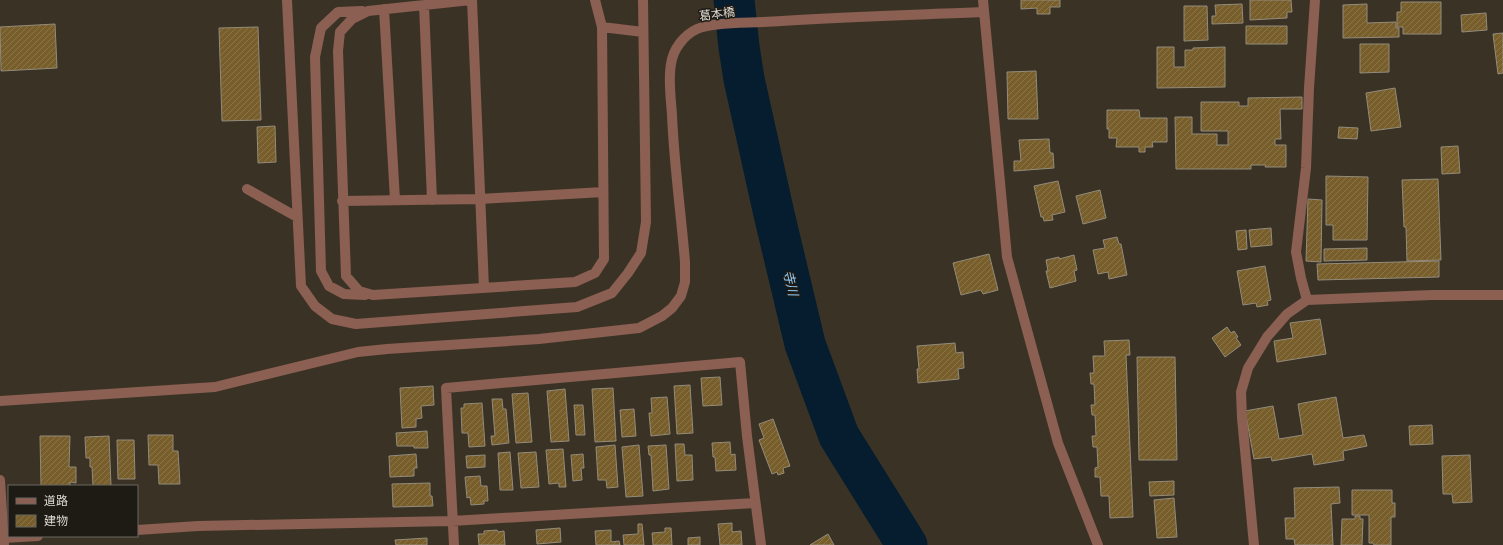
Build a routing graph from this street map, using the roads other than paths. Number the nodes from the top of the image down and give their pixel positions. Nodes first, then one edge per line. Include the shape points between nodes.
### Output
1 (287, 0) edge
2 (471, 0) edge
3 (595, 0) edge
4 (643, 0) edge
5 (983, 0) edge
6 (1315, 0) edge
7 (424, 5) junction
8 (384, 9) junction
9 (368, 11) junction
10 (983, 12) junction
11 (602, 26) junction
12 (643, 32) junction
13 (247, 189) dead end
14 (603, 192) junction
15 (480, 199) junction
16 (394, 200) junction
17 (432, 200) junction
18 (342, 201) junction
19 (297, 217) junction
20 (484, 288) junction
21 (373, 295) junction
22 (1503, 295) edge
23 (1307, 300) junction
24 (0, 402) edge
25 (0, 480) edge
26 (755, 503) junction
27 (452, 521) junction
28 (138, 530) edge
29 (32, 537) edge
30 (4, 542) edge
31 (454, 545) edge
32 (761, 545) edge
33 (1098, 545) edge
34 (1254, 545) edge

1 - 19 street
2 - 7 street
2 - 15 street
3 - 11 street
4 - 12 street
5 - 10 street
6 - 23 street via 1306,168 1296,252
7 - 8 street
7 - 17 street
8 - 9 street
8 - 16 street
9 - 18 street via 352,19 340,32 338,51
9 - 21 street via 338,12 321,28 315,57 322,271 329,286 344,294
10 - 24 street, 葛本橋 via 804,19 704,27 684,38 670,64 670,81 685,282 681,296 672,308 639,328 358,352 215,387
10 - 33 street via 1007,257 1058,443
11 - 12 street
11 - 14 street
12 - 19 street via 646,222 641,253 612,292 577,307 356,324 332,319 315,306 301,286
13 - 19 street
14 - 15 street
14 - 20 street via 604,259 595,273 575,282
15 - 17 street
15 - 20 street
16 - 17 street
16 - 18 street
18 - 21 street via 346,276 359,291
20 - 21 street
22 - 23 street via 1374,296
23 - 34 street via 1287,314 1267,337 1248,368 1241,392
25 - 30 street
26 - 27 street
26 - 27 street via 740,362 446,388
26 - 32 street
27 - 28 street via 198,526
27 - 31 street
29 - 30 street

